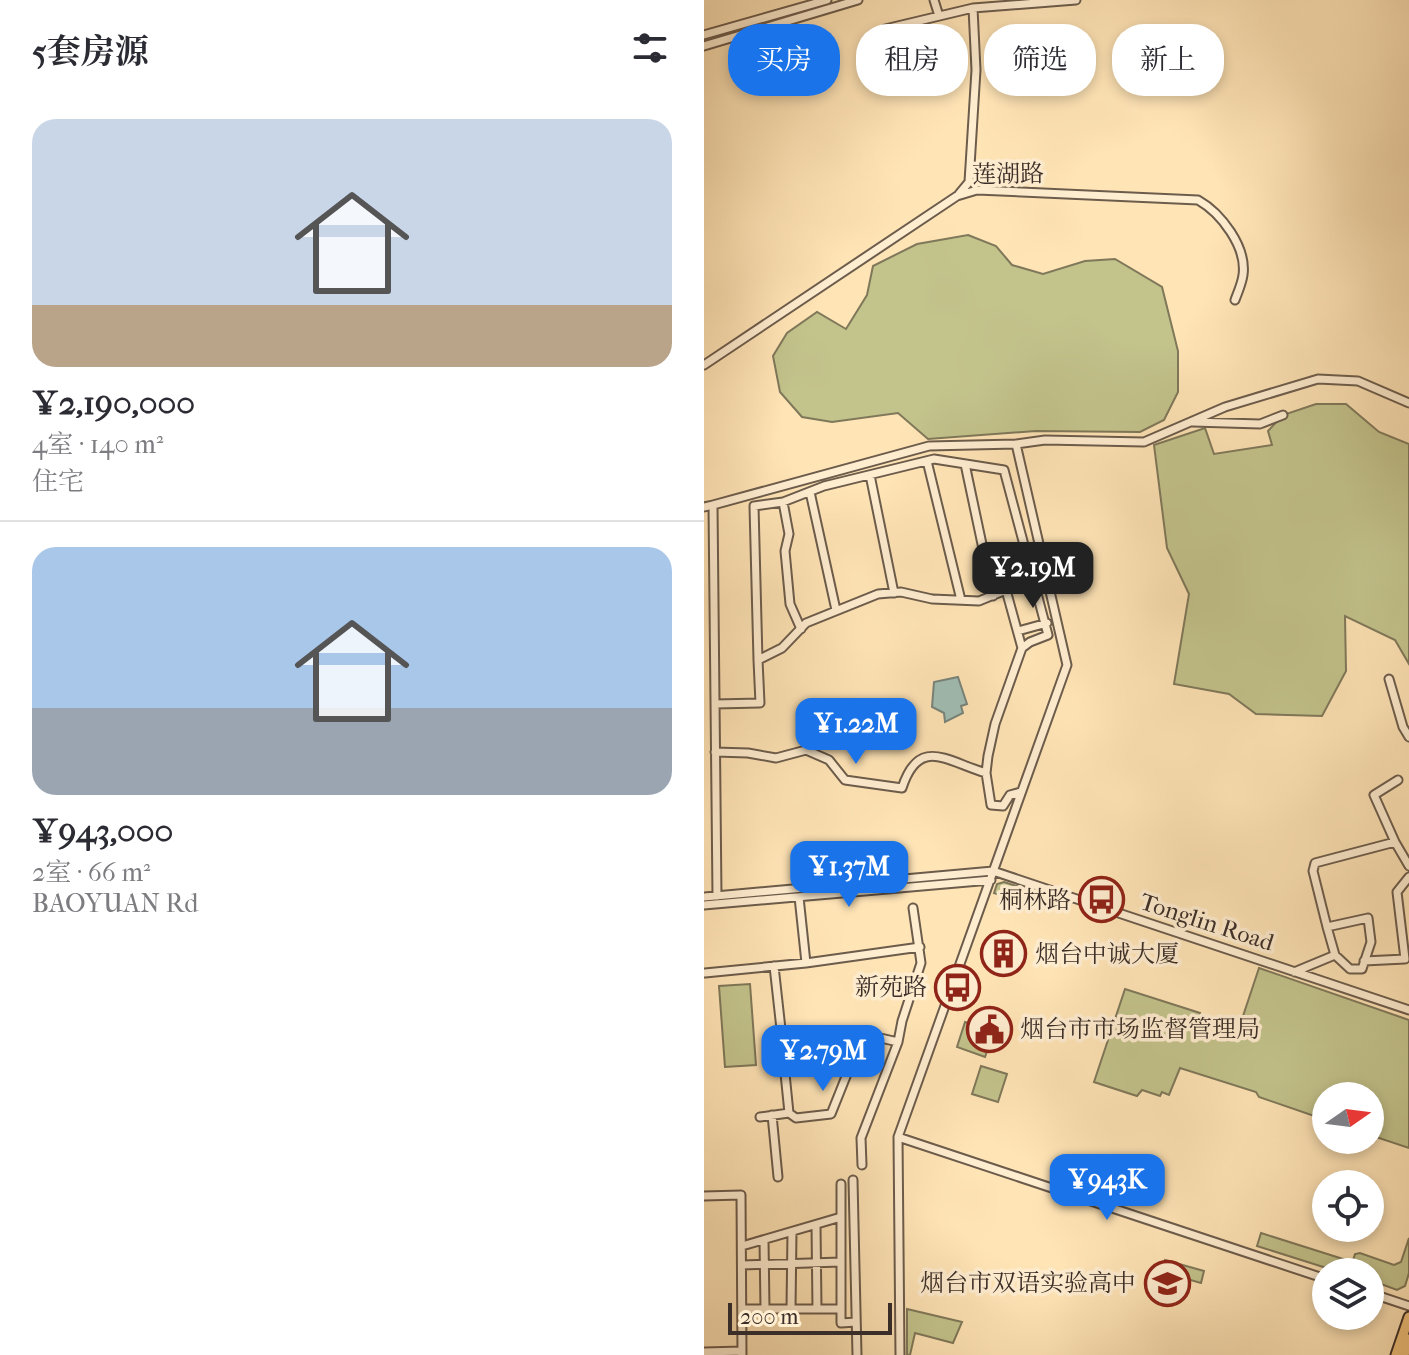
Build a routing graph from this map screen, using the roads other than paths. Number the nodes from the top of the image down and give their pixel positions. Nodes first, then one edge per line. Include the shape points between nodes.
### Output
1 (827, 0) edge
2 (858, 0) edge
3 (934, 0) edge
4 (1070, 0) edge
5 (973, 8) junction
6 (939, 16) junction
7 (906, 24) edge
8 (704, 35) edge
9 (704, 46) edge
10 (957, 196) junction
11 (1235, 300) dead end
12 (704, 365) edge
13 (1409, 403) edge
14 (1283, 415) dead end
15 (1191, 422) junction
16 (1016, 444) junction
17 (927, 461) junction
18 (965, 464) junction
19 (870, 475) junction
20 (810, 492) junction
21 (783, 502) junction
22 (708, 506) edge
23 (894, 593) junction
24 (993, 596) junction
25 (961, 600) junction
26 (836, 610) junction
27 (1056, 620) junction
28 (1045, 623) junction
29 (801, 629) junction
30 (1018, 631) junction
31 (1022, 648) junction
32 (758, 660) junction
33 (1389, 679) dead end
34 (715, 704) junction
35 (1409, 737) edge
36 (715, 752) junction
37 (986, 773) junction
38 (1398, 780) dead end
39 (1021, 792) junction
40 (1395, 842) junction
41 (1409, 866) edge
42 (992, 876) junction
43 (1409, 877) edge
44 (717, 896) junction
45 (704, 897) edge
46 (799, 897) junction
47 (704, 905) edge
48 (913, 908) dead end
49 (1327, 927) junction
50 (920, 947) junction
51 (1335, 955) junction
52 (1364, 961) junction
53 (806, 963) junction
54 (774, 966) junction
55 (1294, 972) junction
56 (705, 973) edge
57 (1409, 1010) edge
58 (781, 1029) dead end
59 (863, 1034) junction
60 (790, 1038) dead end
61 (898, 1042) junction
62 (782, 1044) dead end
63 (789, 1113) junction
64 (772, 1115) junction
65 (760, 1117) dead end
66 (898, 1137) junction
67 (862, 1165) dead end
68 (778, 1177) dead end
69 (853, 1180) dead end
70 (841, 1184) dead end
71 (704, 1196) edge
72 (841, 1217) junction
73 (816, 1225) junction
74 (792, 1232) junction
75 (764, 1240) junction
76 (742, 1246) junction
77 (817, 1262) junction
78 (841, 1262) junction
79 (765, 1264) junction
80 (791, 1264) junction
81 (742, 1265) junction
82 (1312, 1274) edge
83 (1384, 1298) edge
84 (1409, 1306) edge
85 (742, 1309) junction
86 (765, 1309) junction
87 (791, 1309) junction
88 (817, 1309) junction
89 (841, 1309) junction
90 (1409, 1317) edge
91 (856, 1322) junction
92 (1409, 1339) edge
93 (704, 1352) edge
94 (742, 1353) edge
95 (857, 1355) edge
96 (900, 1355) edge
97 (1396, 1355) edge
98 (1404, 1355) edge

1 - 8 street
2 - 9 street
3 - 6 street
4 - 5 street
5 - 6 street
5 - 10 street via 976,70 969,182
6 - 7 street
10 - 11 street, 莲湖路 via 1000,189 1198,200 1209,206 1238,246 1244,273
10 - 12 street, 莲湖路
13 - 15 street via 1358,381 1318,379
14 - 15 street via 1260,424
15 - 16 street via 1144,442
16 - 22 street via 929,446
16 - 27 street
17 - 18 street
17 - 19 street
17 - 25 street
18 - 24 street
18 - 28 street via 1004,470
19 - 20 street
19 - 23 street
20 - 21 street
20 - 26 street
21 - 29 street via 790,604
21 - 32 street via 754,506
22 - 34 street
23 - 25 street
23 - 26 street
24 - 25 street
24 - 30 street via 1006,590
26 - 29 street
27 - 28 street
27 - 39 street via 1067,665
28 - 30 street
28 - 31 street via 1048,635
29 - 32 street via 782,648
30 - 31 street
31 - 37 street via 995,724
32 - 34 street via 760,703
33 - 35 street
34 - 36 street
36 - 37 street via 776,758 806,750 829,760 845,780 902,788 909,766 922,757 937,756
36 - 44 street
37 - 39 street via 991,805 1003,806 1010,795
38 - 40 street via 1374,795
39 - 42 street
40 - 41 street
40 - 49 street via 1315,863
42 - 44 street
42 - 46 street
42 - 55 street, Tonglin Road
42 - 66 street
43 - 52 street via 1397,892 1405,959
44 - 45 street
46 - 47 street
46 - 53 street
48 - 50 street
49 - 51 street
49 - 52 street via 1368,918 1371,942
50 - 53 street
50 - 61 street via 921,963
51 - 52 street via 1350,969 1362,969
51 - 55 street
53 - 54 street
54 - 56 street
54 - 58 street
55 - 57 street, Tonglin Road
59 - 60 street
59 - 61 street
59 - 63 street via 831,1114 796,1118
61 - 67 street via 861,1138
62 - 63 street
63 - 64 street
64 - 65 street
64 - 68 street
66 - 82 street
66 - 96 street
69 - 91 street
70 - 72 street
71 - 76 street via 741,1195
72 - 73 street
72 - 78 street
73 - 74 street
73 - 77 street
74 - 75 street
74 - 80 street
75 - 76 street
75 - 79 street
76 - 81 street
77 - 78 street
77 - 80 street
77 - 88 street
78 - 89 street
79 - 80 street
79 - 81 street
79 - 86 street
80 - 87 street
81 - 85 street
83 - 84 street
85 - 86 street
85 - 94 street
86 - 87 street
87 - 88 street
88 - 89 street
89 - 91 street via 841,1323
90 - 97 main road
91 - 95 street
92 - 98 main road
93 - 94 street

